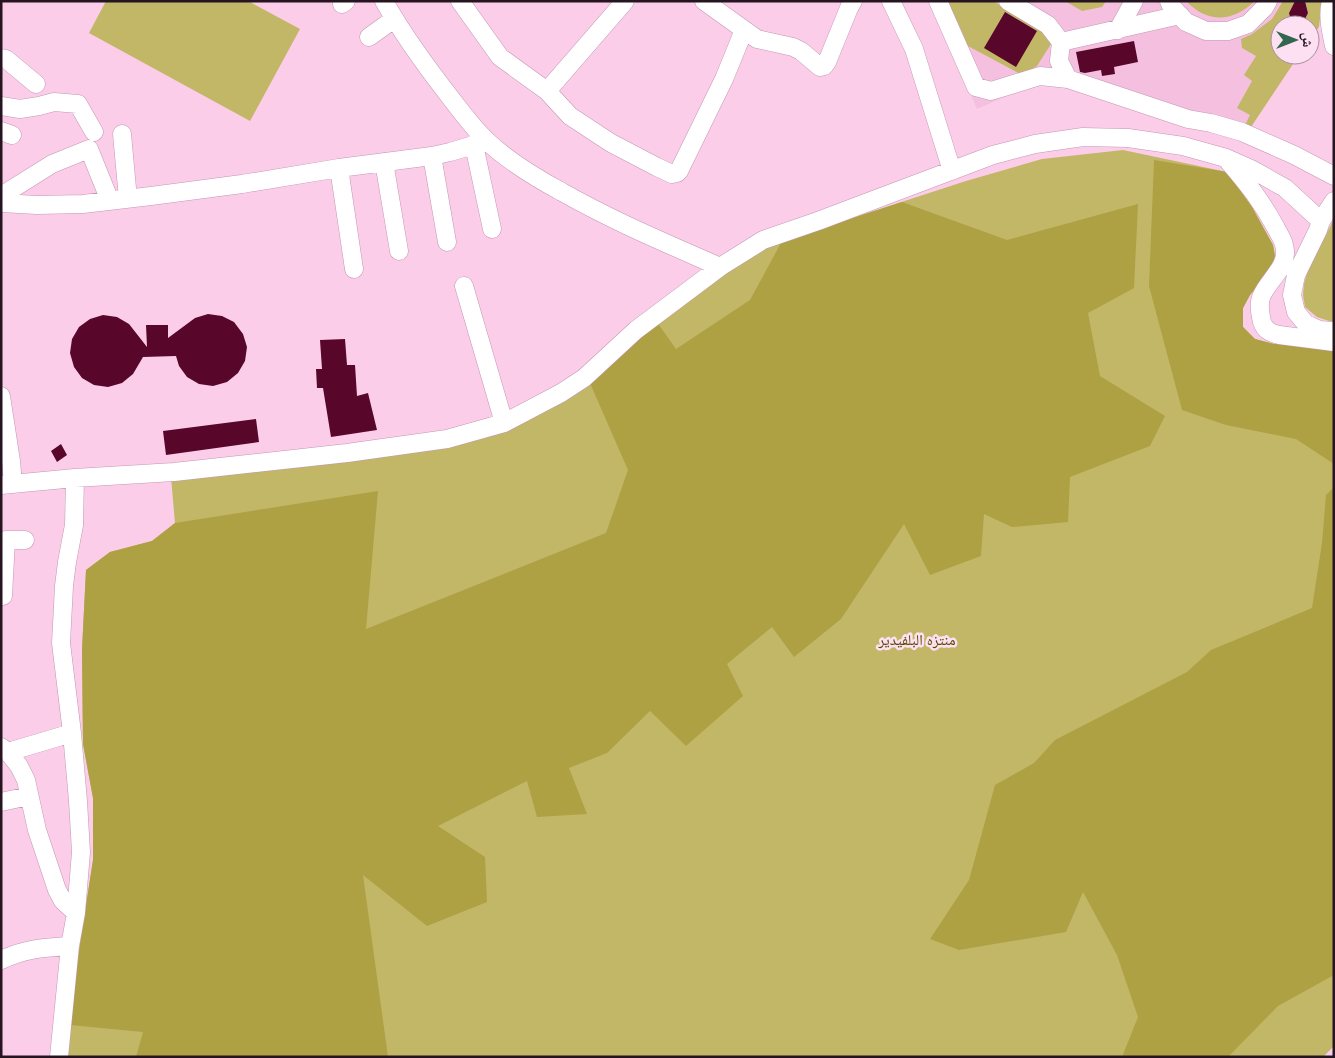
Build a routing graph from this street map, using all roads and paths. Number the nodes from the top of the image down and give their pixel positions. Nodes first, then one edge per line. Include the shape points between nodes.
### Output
1 (384, 1) edge
2 (460, 1) edge
3 (625, 1) edge
4 (704, 1) edge
5 (853, 1) edge
6 (891, 1) edge
7 (938, 1) edge
8 (1008, 1) edge
9 (1134, 1) edge
10 (1169, 1) edge
11 (1268, 1) edge
12 (1331, 1) edge
13 (1180, 15) junction
14 (394, 19) junction
15 (744, 30) junction
16 (1118, 30) junction
17 (369, 37) dead end
18 (1061, 42) junction
19 (1334, 46) edge
20 (1, 58) edge
21 (1068, 79) junction
22 (36, 84) dead end
23 (547, 92) junction
24 (1, 106) edge
25 (94, 132) dead end
26 (122, 134) dead end
27 (480, 143) junction
28 (432, 156) junction
29 (1226, 158) junction
30 (384, 162) junction
31 (339, 168) junction
32 (952, 171) junction
33 (1334, 176) edge
34 (1, 196) edge
35 (128, 199) junction
36 (110, 201) junction
37 (1334, 202) edge
38 (1, 203) edge
39 (1321, 221) junction
40 (492, 229) dead end
41 (447, 242) dead end
42 (399, 251) dead end
43 (720, 267) junction
44 (354, 268) dead end
45 (464, 286) dead end
46 (1334, 331) edge
47 (1334, 342) edge
48 (1, 398) edge
49 (504, 423) junction
50 (75, 478) junction
51 (7, 484) edge
52 (25, 540) dead end
53 (1, 596) edge
54 (72, 733) junction
55 (5, 750) edge
56 (29, 796) junction
57 (1, 802) edge
58 (76, 913) junction
59 (70, 946) junction
60 (1, 960) edge
61 (59, 1057) edge

1 - 14 street
2 - 23 street via 500,57
3 - 23 street
4 - 15 street
5 - 15 street via 824,66 820,67 793,47 757,39
6 - 32 street via 914,49
7 - 21 street via 976,87 991,91 1040,76
8 - 18 street via 1048,25
9 - 16 street
10 - 13 street
11 - 13 street via 1248,24 1228,31 1206,31 1186,22
12 - 19 street via 1329,19
13 - 16 street
14 - 17 street
14 - 27 street via 473,126
15 - 23 street via 701,129 675,174 611,143 570,116
16 - 18 street
18 - 21 street via 1059,61
20 - 22 street
21 - 33 street via 1242,132
24 - 25 street via 20,109 54,102 78,104
26 - 35 street
27 - 28 street
27 - 40 street
27 - 43 street via 576,200
28 - 30 street
28 - 41 street
29 - 32 street via 1183,146 1128,138 1083,137 1035,144
29 - 39 street via 1285,188
29 - 47 street via 1266,208 1285,245 1281,268 1261,296 1260,311 1265,328 1272,334
30 - 31 street
30 - 42 street
31 - 35 street
31 - 44 street
32 - 43 street via 763,240
34 - 36 street via 52,164 89,149
35 - 36 street
36 - 38 street via 37,205
37 - 39 street
39 - 46 street via 1296,275 1292,294 1296,312 1306,324 1319,330
43 - 49 street via 636,330 584,378
45 - 49 street
48 - 51 street via 11,461
49 - 50 street via 447,439 347,453 174,472
50 - 51 street
50 - 54 street via 74,524 62,616
52 - 53 street via 6,540
54 - 55 street
54 - 58 street via 81,852
55 - 56 street via 19,766
56 - 57 street
56 - 58 street via 58,890 63,901
58 - 59 street
59 - 60 street via 32,949
59 - 61 street

